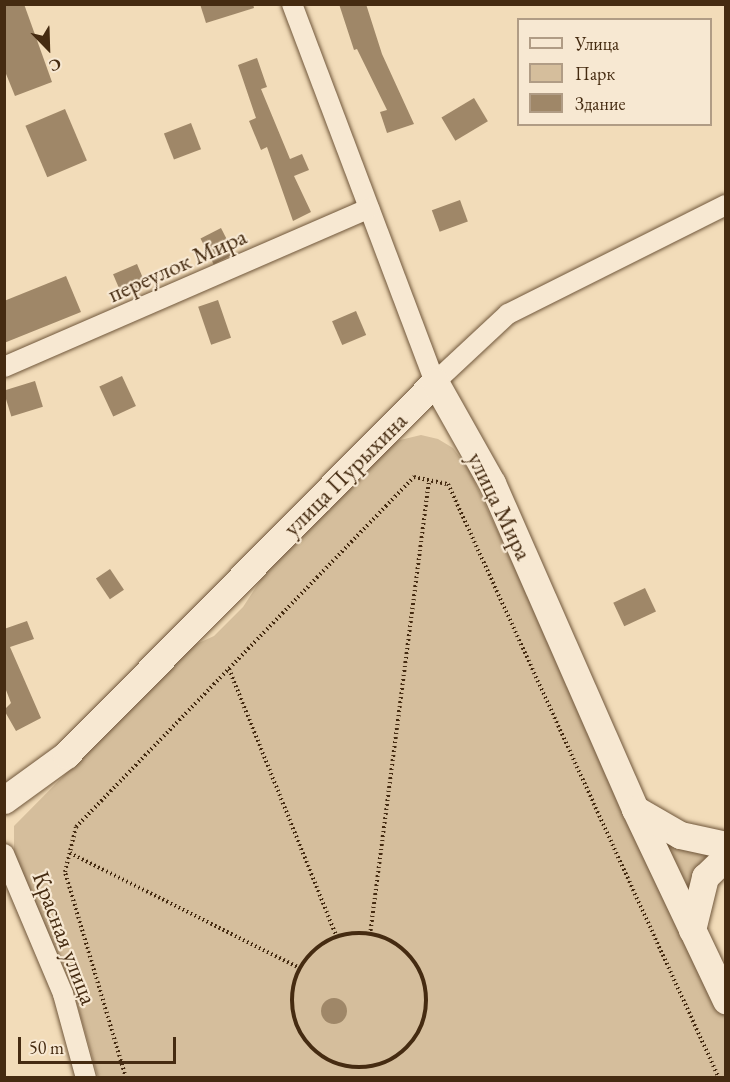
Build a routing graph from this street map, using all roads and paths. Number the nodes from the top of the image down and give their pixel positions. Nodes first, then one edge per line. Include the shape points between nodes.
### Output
1 (292, 4) edge
2 (726, 205) edge
3 (369, 208) junction
4 (4, 367) edge
5 (435, 382) junction
6 (429, 481) junction
7 (229, 669) junction
8 (4, 800) edge
9 (635, 809) junction
10 (726, 844) edge
11 (70, 853) junction
12 (4, 854) edge
13 (726, 857) edge
14 (692, 930) junction
15 (370, 934) junction
16 (337, 938) junction
17 (300, 968) junction
18 (726, 1001) edge
19 (86, 1077) edge
20 (126, 1077) edge
21 (719, 1077) edge

1 - 3 street, улица Мира
2 - 5 street, улица Пурыхина via 508,314
3 - 4 street, переулок Мира
3 - 5 street, улица Мира
5 - 8 street, улица Пурыхина via 66,755
5 - 9 street, улица Мира via 492,483
6 - 7 path via 414,477
6 - 15 path
6 - 21 path via 448,484
7 - 11 path via 76,827
7 - 16 path
9 - 10 street via 680,835
9 - 14 street, улица Мира
11 - 17 path
11 - 20 path via 65,872
12 - 19 street, Красная улица via 63,994
13 - 14 street via 705,877
14 - 18 street, улица Мира
15 - 16 path
15 - 17 path via 385,939 410,957 425,992 419,1030 410,1043 386,1061 356,1067 341,1065 327,1060 304,1040 293,1012 294,981
16 - 17 path via 318,947

